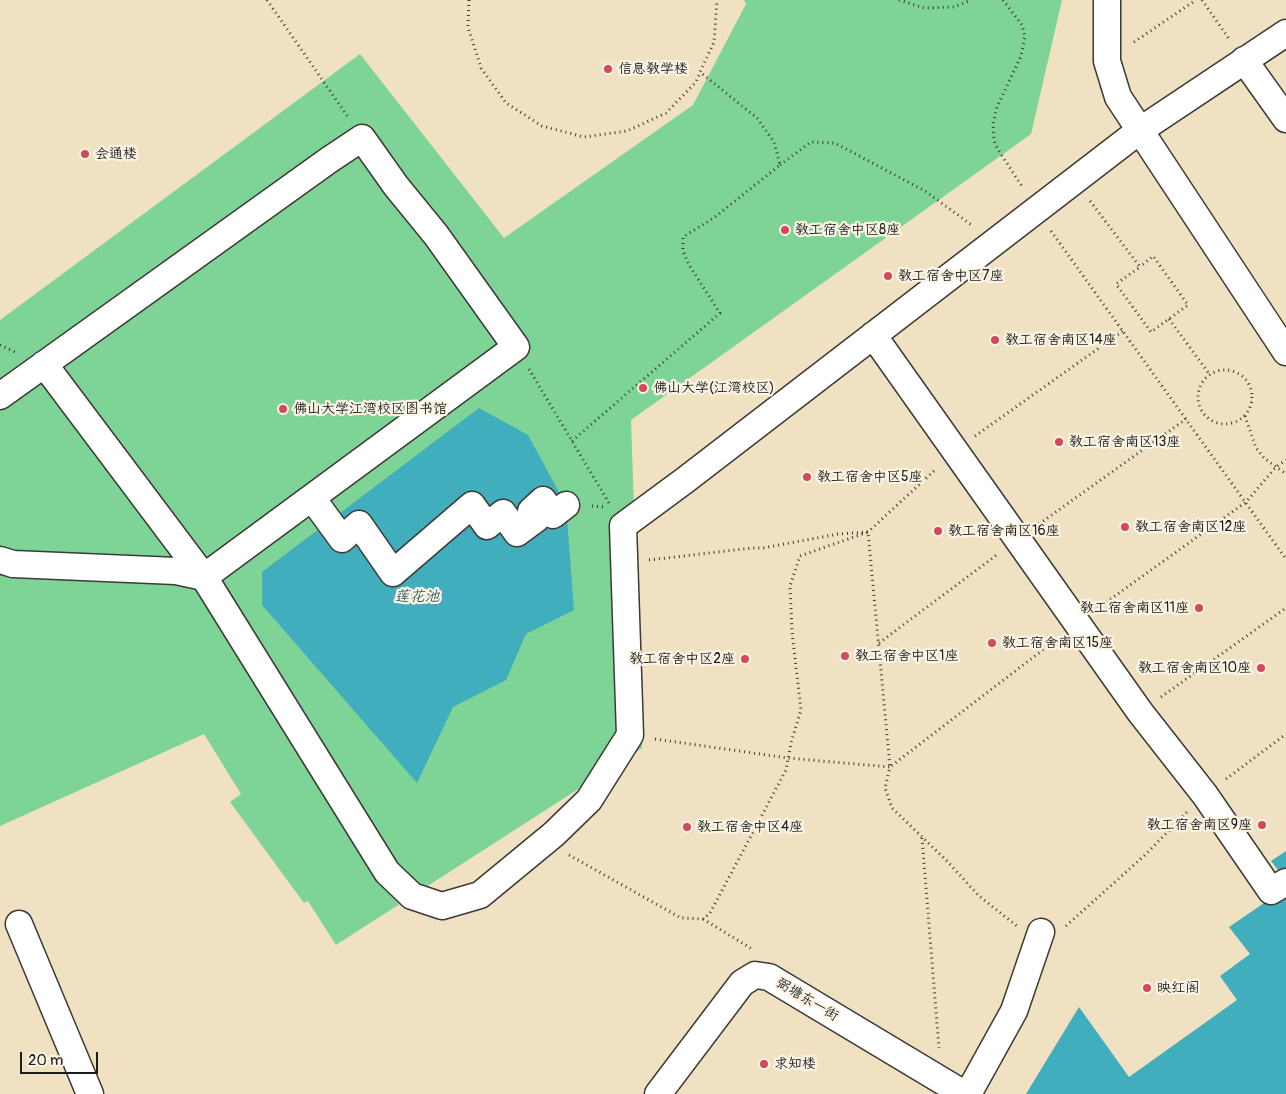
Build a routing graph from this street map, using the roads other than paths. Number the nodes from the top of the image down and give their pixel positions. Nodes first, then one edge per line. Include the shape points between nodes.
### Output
1 (1107, 0) edge
2 (1286, 33) edge
3 (1244, 60) junction
4 (1286, 119) edge
5 (1139, 131) junction
6 (873, 335) junction
7 (1286, 352) edge
8 (44, 364) junction
9 (0, 396) edge
10 (312, 498) junction
11 (566, 505) dead end
12 (0, 560) edge
13 (204, 577) junction
14 (1286, 882) edge
15 (19, 924) dead end
16 (1041, 932) road end
17 (90, 1094) edge
18 (658, 1094) edge
19 (964, 1094) edge
20 (968, 1094) edge

1 - 5 street via 1106,61 1118,97
2 - 3 street
3 - 4 street
3 - 5 street
5 - 6 street
5 - 7 street
6 - 13 street via 623,526 630,735 589,800 480,895 442,906 412,896 387,872
6 - 14 street via 1271,891
8 - 9 street
8 - 10 street via 362,138 516,347
8 - 13 street
10 - 11 street via 342,538 359,524 393,572 472,505 487,526 503,513 517,533 536,519 530,511 543,500 553,515
10 - 13 street
12 - 13 street via 13,564 176,571
15 - 17 street
16 - 20 street via 1014,1011
18 - 19 street, 弼塘东一街 via 742,983 755,975 769,977

